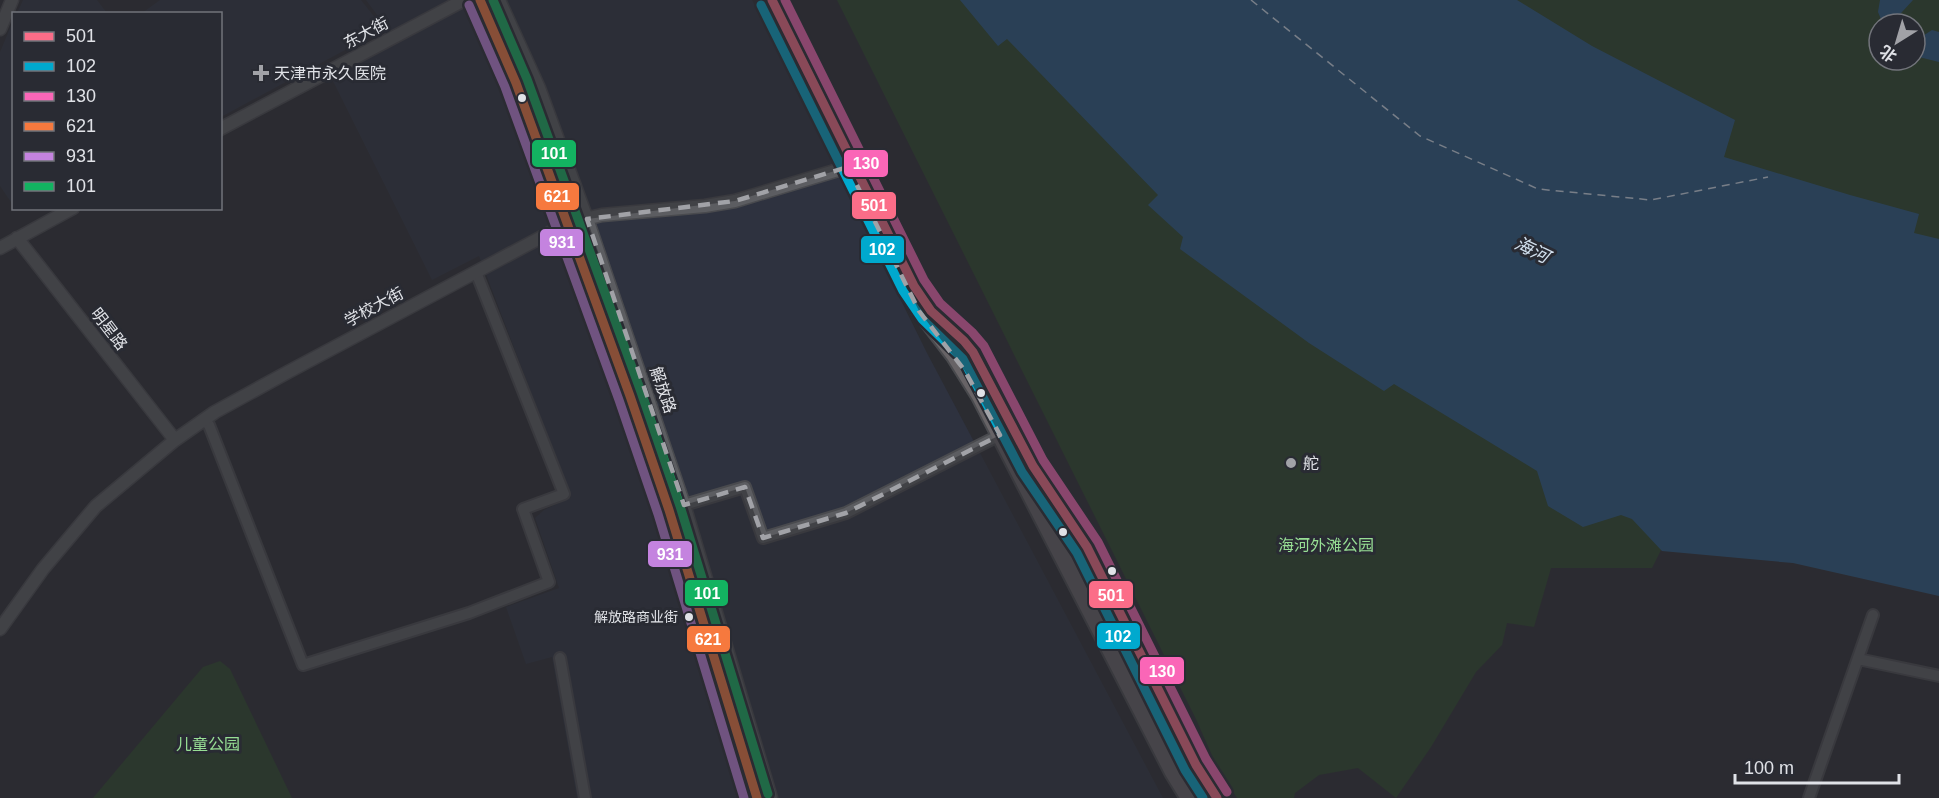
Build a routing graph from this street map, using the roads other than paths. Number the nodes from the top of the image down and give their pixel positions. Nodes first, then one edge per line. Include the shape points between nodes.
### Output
1 (12, 0) edge
2 (464, 0) edge
3 (480, 0) edge
4 (499, 0) edge
5 (766, 0) edge
6 (772, 0) edge
7 (0, 29) edge
8 (222, 128) edge
9 (848, 167) junction
10 (69, 210) edge
11 (587, 219) junction
12 (568, 223) junction
13 (17, 238) junction
14 (0, 248) edge
15 (476, 272) junction
16 (203, 420) junction
17 (1000, 435) junction
18 (175, 440) junction
19 (684, 505) junction
20 (1873, 615) dead end
21 (0, 629) edge
22 (560, 658) dead end
23 (1858, 659) junction
24 (1939, 676) edge
25 (1173, 772) junction
26 (585, 798) edge
27 (757, 798) edge
28 (771, 798) edge
29 (1180, 798) edge
30 (1190, 798) edge
31 (1217, 798) edge
32 (1809, 798) edge

1 - 7 street
2 - 8 street, 东大街
3 - 12 street, 解放路 via 516,83
4 - 11 street, 解放路 via 539,88
5 - 9 main road
6 - 31 main road via 914,286 931,311 973,352 1033,466 1087,547 1196,765
9 - 11 street, 学校大街 via 735,201
9 - 17 main road via 910,294 965,371
10 - 13 street
11 - 12 street, 学校大街
11 - 19 street, 解放路
12 - 15 street, 学校大街
12 - 27 street, 解放路 via 669,510
13 - 14 street
13 - 18 street, 明星路
15 - 16 street, 学校大街
15 - 16 street via 564,494 523,509 549,582 470,613 303,664 209,425
16 - 18 street, 学校大街
17 - 19 street via 846,513 763,537 746,487
17 - 25 main road
18 - 21 street, 学校大街 via 96,506 43,569
19 - 28 street, 解放路
20 - 23 street
22 - 26 street
23 - 24 street
23 - 32 street
25 - 29 main road
25 - 30 main road

